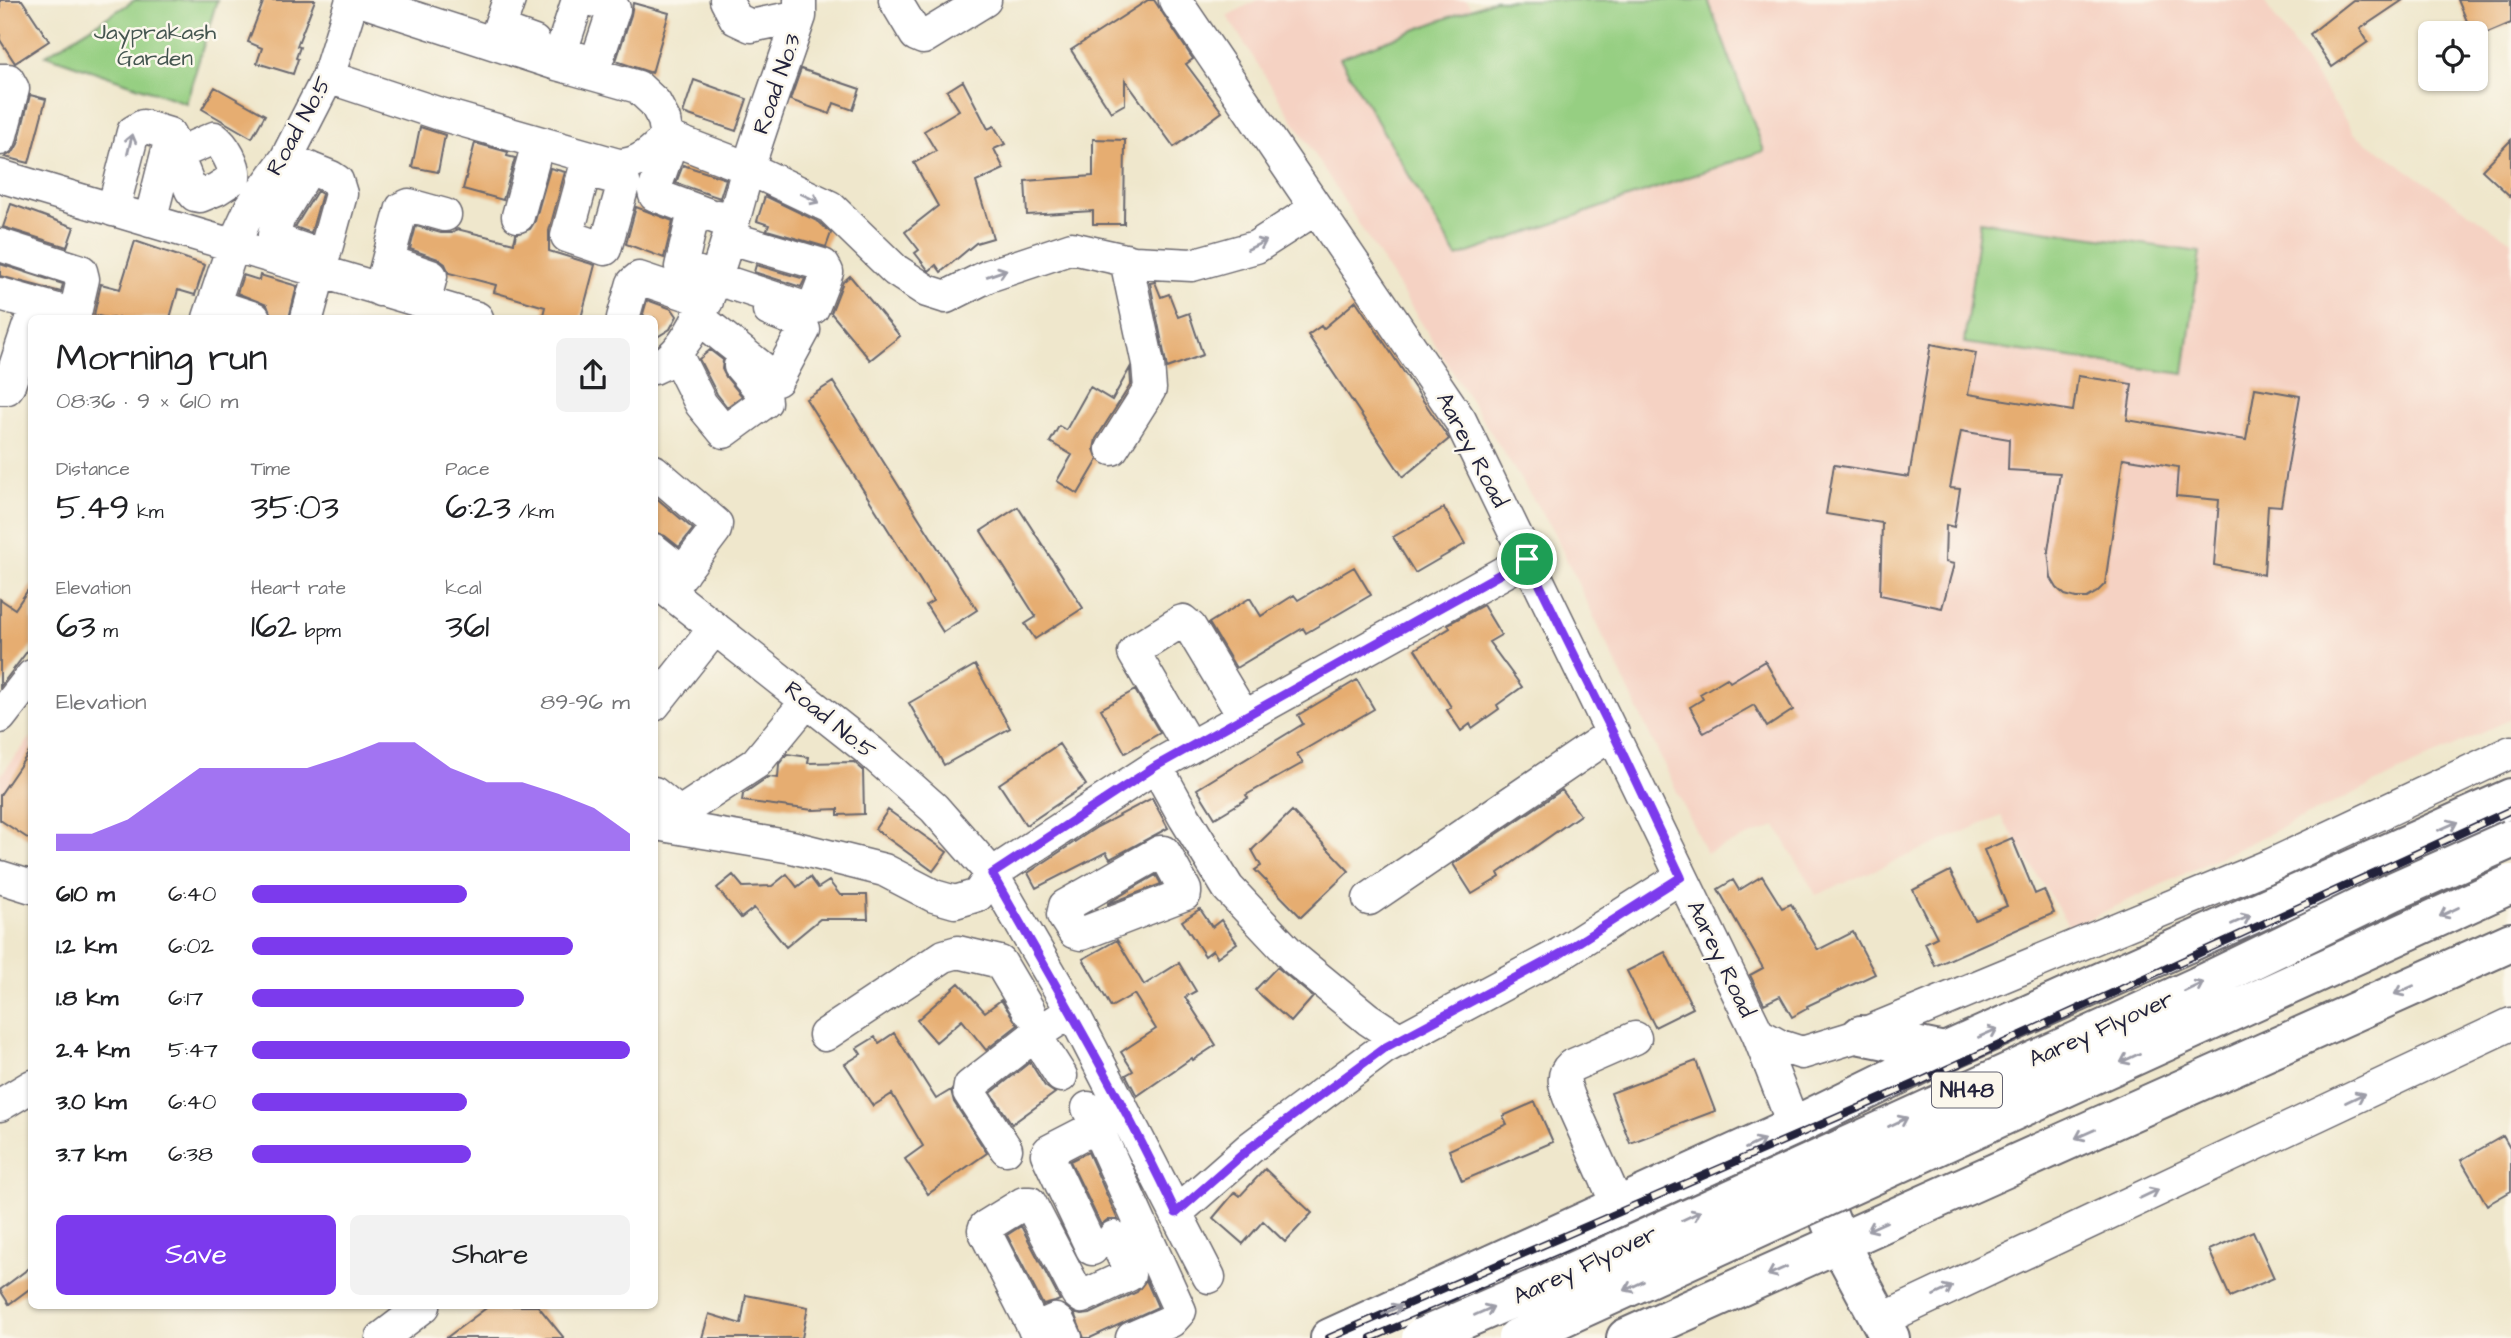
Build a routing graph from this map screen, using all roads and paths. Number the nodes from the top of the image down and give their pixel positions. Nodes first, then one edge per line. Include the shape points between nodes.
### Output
1 (352, 0) edge
2 (360, 0) edge
3 (509, 0) edge
4 (560, 0) edge
5 (578, 0) edge
6 (594, 0) edge
7 (726, 0) edge
8 (895, 0) edge
9 (985, 0) edge
10 (1175, 0) edge
11 (631, 3) dead end
12 (791, 9) edge
13 (511, 42) junction
14 (551, 55) junction
15 (612, 71) junction
16 (328, 77) junction
17 (0, 80) edge
18 (0, 139) edge
19 (663, 147) junction
20 (536, 151) junction
21 (298, 163) junction
22 (594, 166) junction
23 (748, 168) junction
24 (0, 176) edge
25 (217, 189) dead end
26 (116, 202) junction
27 (1315, 209) junction
28 (152, 212) junction
29 (265, 213) junction
30 (446, 215) dead end
31 (518, 216) dead end
32 (556, 227) dead end
33 (0, 245) edge
34 (233, 246) junction
35 (1126, 260) junction
36 (266, 265) junction
37 (320, 272) junction
38 (0, 294) edge
39 (390, 297) edge
40 (707, 299) edge
41 (225, 313) edge
42 (68, 315) edge
43 (74, 315) edge
44 (308, 315) edge
45 (324, 315) edge
46 (465, 315) edge
47 (624, 315) edge
48 (17, 326) edge
49 (0, 388) edge
50 (1112, 449) dead end
51 (658, 476) edge
52 (658, 559) edge
53 (1527, 559) junction
54 (669, 582) edge
55 (715, 628) junction
56 (28, 681) edge
57 (658, 700) edge
58 (807, 701) junction
59 (1240, 710) junction
60 (0, 717) edge
61 (1613, 733) junction
62 (1186, 741) junction
63 (2511, 752) edge
64 (1156, 766) junction
65 (658, 796) edge
66 (2511, 798) edge
67 (662, 825) dead end
68 (2511, 839) edge
69 (1198, 840) junction
70 (1167, 857) junction
71 (992, 874) junction
72 (0, 877) edge
73 (1681, 877) junction
74 (2511, 884) edge
75 (28, 886) edge
76 (1368, 899) dead end
77 (1063, 915) junction
78 (1029, 939) junction
79 (2511, 942) edge
80 (1000, 962) junction
81 (1072, 1011) junction
82 (1032, 1023) junction
83 (2511, 1024) edge
84 (1758, 1034) junction
85 (825, 1035) dead end
86 (1861, 1035) junction
87 (1635, 1038) dead end
88 (1400, 1040) junction
89 (1945, 1052) junction
90 (1061, 1076) dead end
91 (28, 1088) edge
92 (0, 1105) edge
93 (1125, 1111) junction
94 (1093, 1117) junction
95 (1794, 1126) junction
96 (1006, 1149) dead end
97 (1618, 1206) junction
98 (1174, 1210) junction
99 (1115, 1236) junction
100 (1839, 1243) junction
101 (1062, 1264) junction
102 (1209, 1277) dead end
103 (420, 1309) edge
104 (1886, 1329) edge
105 (1037, 1334) edge
106 (382, 1338) edge
107 (1066, 1338) edge
108 (1132, 1338) edge
109 (1330, 1338) edge
110 (1421, 1338) edge
111 (1517, 1338) edge
112 (1626, 1338) edge

1 - 16 street, Road No.5
2 - 13 street
3 - 13 street via 500,26
4 - 14 street
5 - 14 street
6 - 14 street via 614,9 597,60 592,63
7 - 12 street via 736,19 751,26
8 - 9 street via 916,35 923,38
10 - 27 street, Aarey Road
11 - 15 street
12 - 23 street, Road No.3
13 - 14 street
14 - 15 street
15 - 19 street via 647,93 664,120
16 - 20 street
16 - 21 street, Road No.5
17 - 18 street via 8,80 13,89
19 - 22 street via 627,165
19 - 23 street
19 - 40 street via 655,195
19 - 40 street via 729,177
20 - 22 street
20 - 31 street
21 - 29 street, Road No.5
21 - 37 street via 337,181 341,194
22 - 32 street
23 -> 35 street via 830,207 895,270 927,291 946,297 988,276 1072,248
23 - 40 street
24 - 26 street
25 - 29 street
26 - 28 street
26 -> 28 street via 134,132 144,126 171,138
35 -> 27 street via 1192,265 1256,247
27 - 53 street, Aarey Road via 1460,421
28 - 34 street
29 - 34 street, Road No.5
29 - 37 street via 278,241
30 - 39 street via 402,208
33 - 43 street via 80,271 83,279
34 - 36 street
34 - 41 street, Road No.5
35 - 50 street via 1150,389
36 - 37 street
36 - 41 street via 238,270
37 - 39 street
37 - 44 street
38 - 42 street
39 - 45 street via 331,296
39 - 46 street
40 - 47 street via 639,278 632,283
48 - 49 street via 9,385
51 - 54 street via 716,524
52 - 54 street, Road No.5
53 - 59 street
53 - 61 street, Aarey Road
54 - 55 street, Road No.5
55 - 57 street
55 - 58 street, Road No.5
56 - 60 street
58 - 65 street via 756,763 686,809 676,811
58 - 71 street, Road No.5 via 934,808
59 - 62 street
59 - 62 street via 1190,627 1180,622 1137,649 1134,658
61 - 73 street, Aarey Road
61 - 76 street
62 - 64 street
63 - 86 street via 2271,865
64 - 69 street
64 - 71 street
89 -> 66 main road
67 - 71 street via 792,847 884,870 955,902 978,895
110 -> 68 main road, Aarey Flyover / NH48, bridge
69 - 70 street
69 - 88 street via 1228,888 1295,959
70 - 77 street via 1160,852 1065,906
70 - 77 street via 1185,890 1183,895 1081,934 1074,932
71 - 78 street, Road No.5
72 - 75 street
73 - 84 street, Aarey Road
73 - 88 street via 1560,954
74 -> 111 main road, Aarey Flyover / NH48, bridge
77 - 78 street
78 - 80 street
78 - 81 street, Road No.5
79 -> 100 main road
80 - 82 street
80 - 85 street via 958,952 944,956
81 - 82 street
81 - 93 street, Road No.5
82 - 90 street
82 - 96 street via 970,1086
104 -> 83 street
84 - 86 street via 1802,1053
84 - 95 street, Aarey Road
86 - 89 main road
87 - 97 street via 1571,1066 1564,1081
88 - 98 street via 1251,1147
89 - 95 main road
91 - 92 street
93 - 94 street
93 - 98 street, Road No.5
94 - 99 street
94 - 99 street via 1047,1154
97 -> 95 main road
95 - 100 main road
109 -> 97 main road
98 - 99 street
98 - 102 street, Road No.5
99 - 101 street
99 - 101 street via 1130,1272 1126,1278 1082,1297
99 - 108 street via 1180,1311 1171,1321
100 - 104 main road
100 -> 112 main road
101 - 105 street via 1030,1203 984,1228
103 - 106 street
105 - 107 street via 1055,1320

